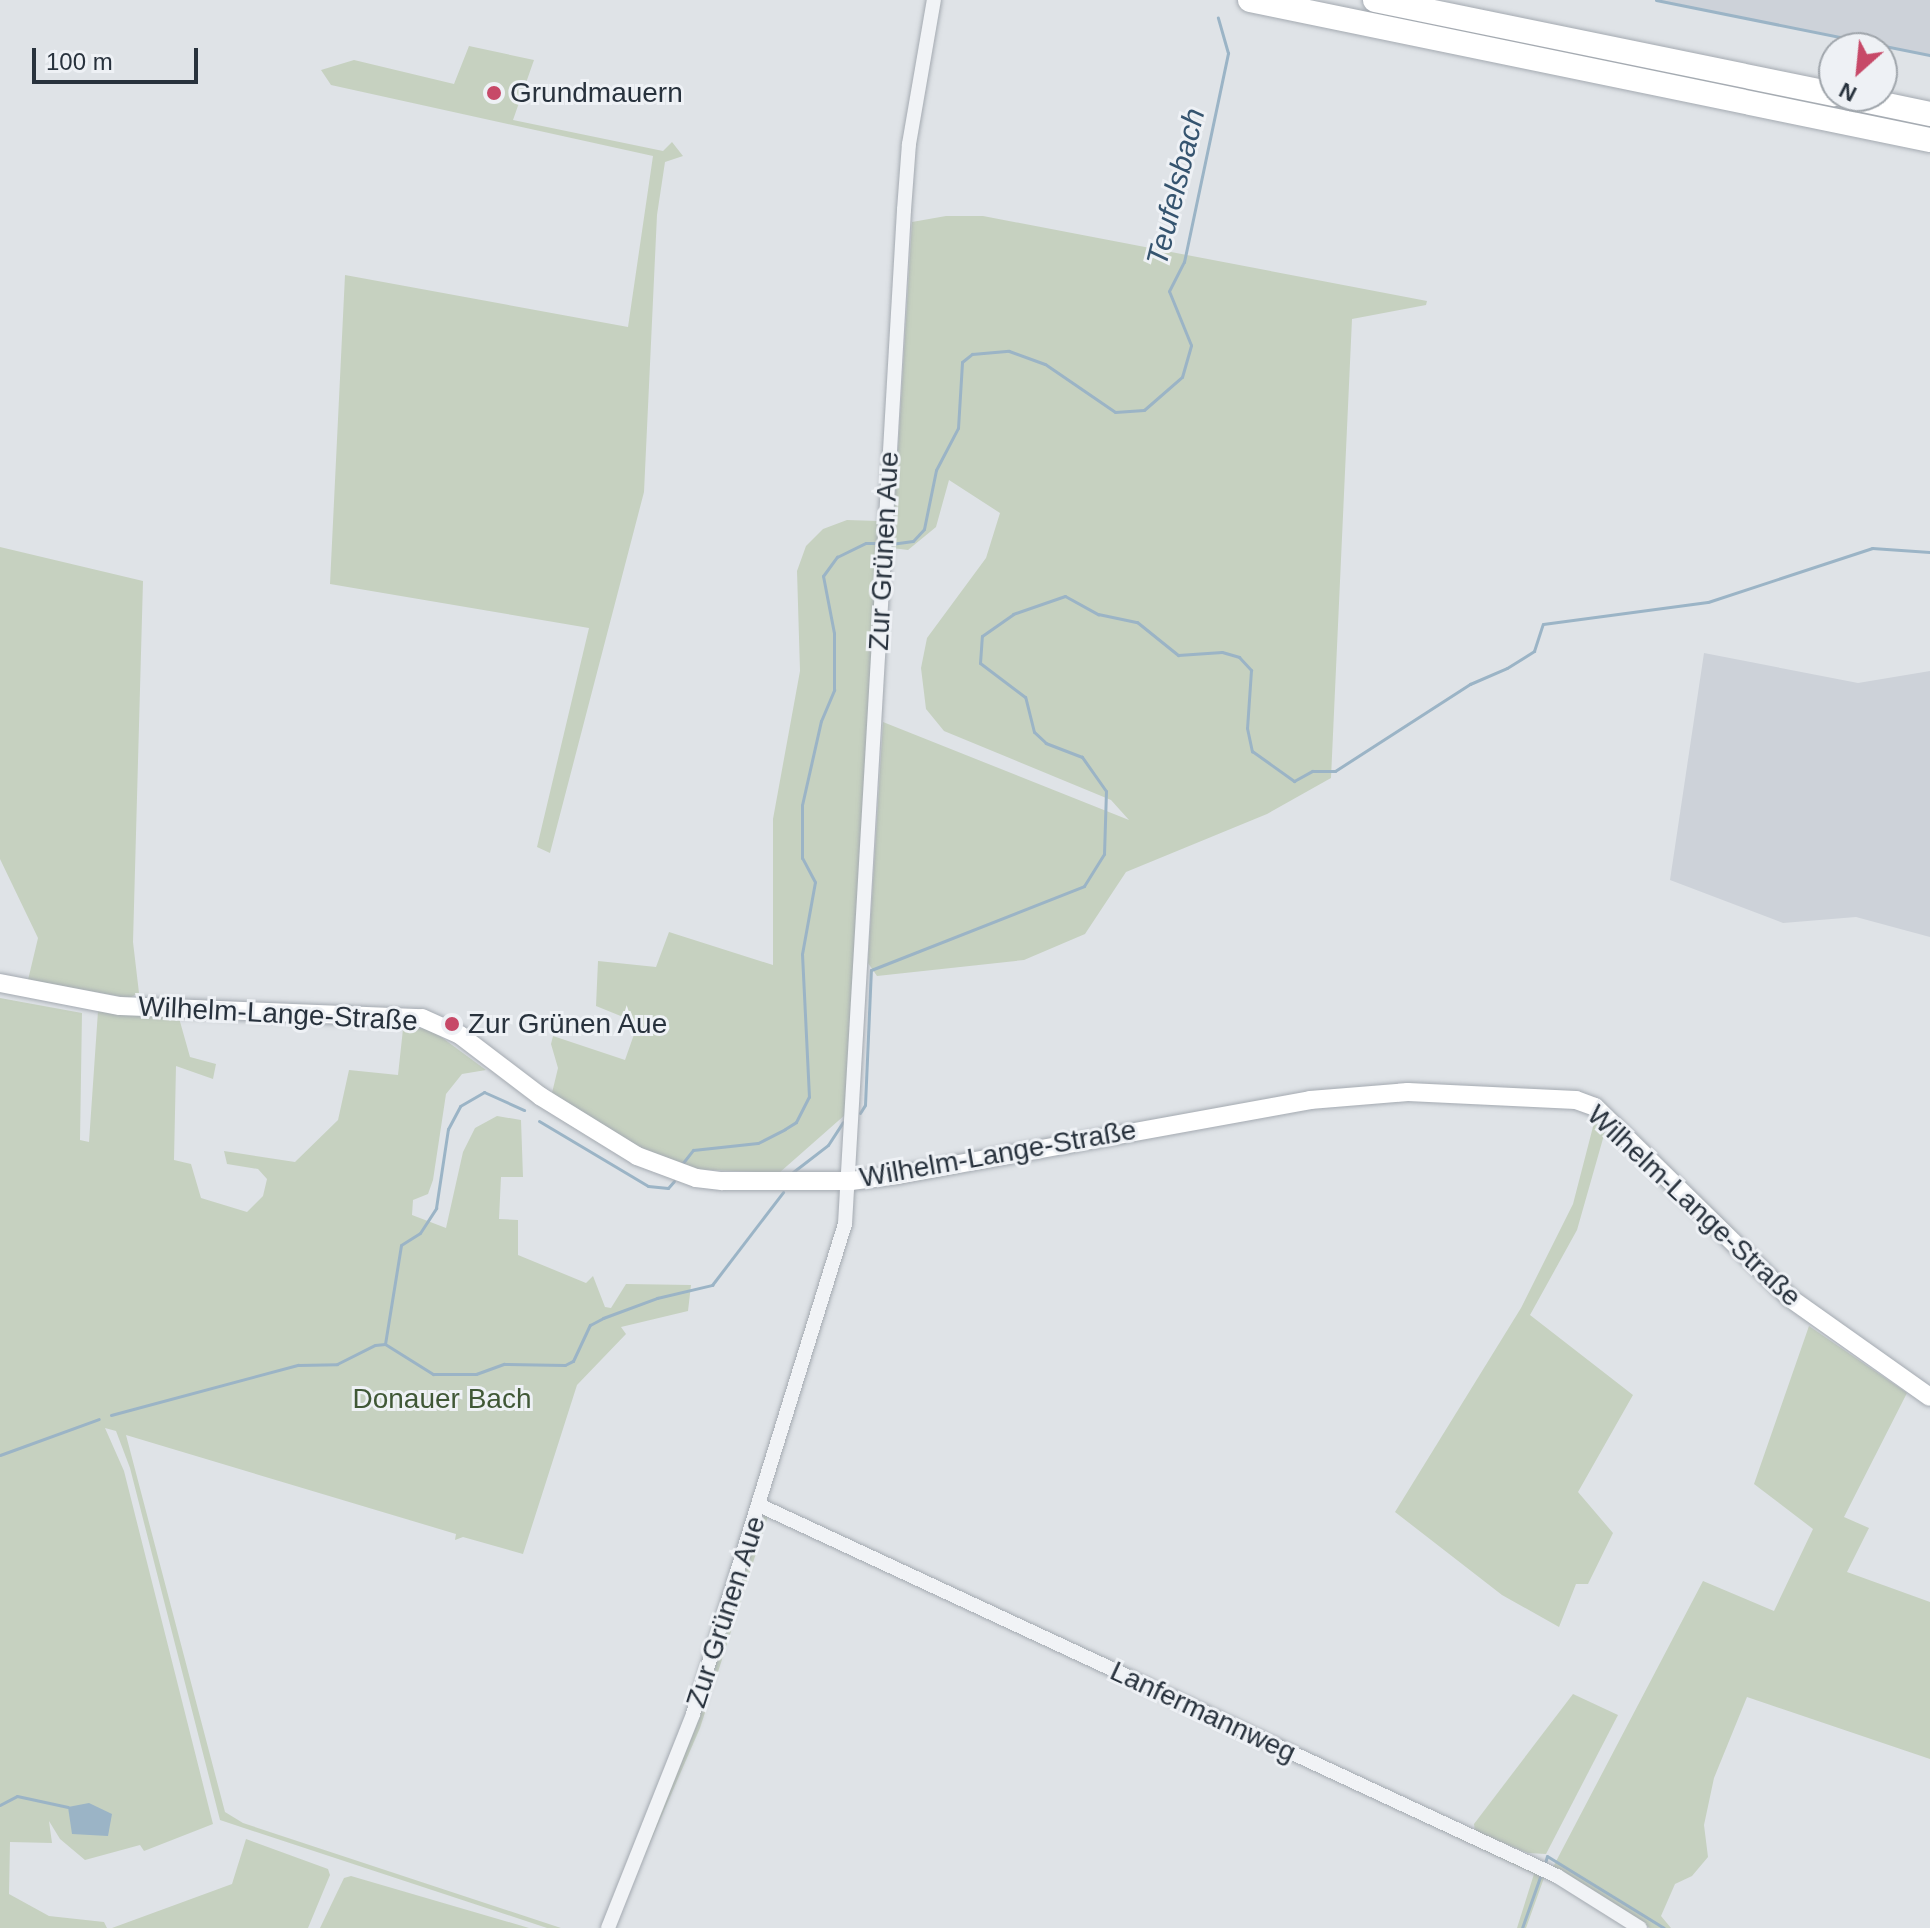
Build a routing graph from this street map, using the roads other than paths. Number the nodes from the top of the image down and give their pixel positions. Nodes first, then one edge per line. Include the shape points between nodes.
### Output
1 (934, 0) edge
2 (1250, 0) edge
3 (1375, 0) edge
4 (1818, 91) edge
5 (1898, 107) edge
6 (1930, 114) edge
7 (1930, 140) edge
8 (0, 983) edge
9 (851, 1181) junction
10 (1930, 1397) edge
11 (761, 1506) junction
12 (608, 1928) edge
13 (1640, 1928) edge

1 - 9 street, Zur Grünen Aue via 909,144 904,210
2 - 7 highway
3 - 4 highway
5 - 6 highway
8 - 9 street, Wilhelm-Lange-Straße via 120,1006 422,1018 460,1035 550,1103 667,1169 722,1181
9 - 10 street, Wilhelm-Lange-Straße via 1310,1100 1408,1092 1576,1100 1595,1107 1790,1298
9 - 11 street, Zur Grünen Aue via 845,1224
11 - 12 street, Zur Grünen Aue via 693,1714
11 - 13 street, Lanfermannweg via 1557,1876

